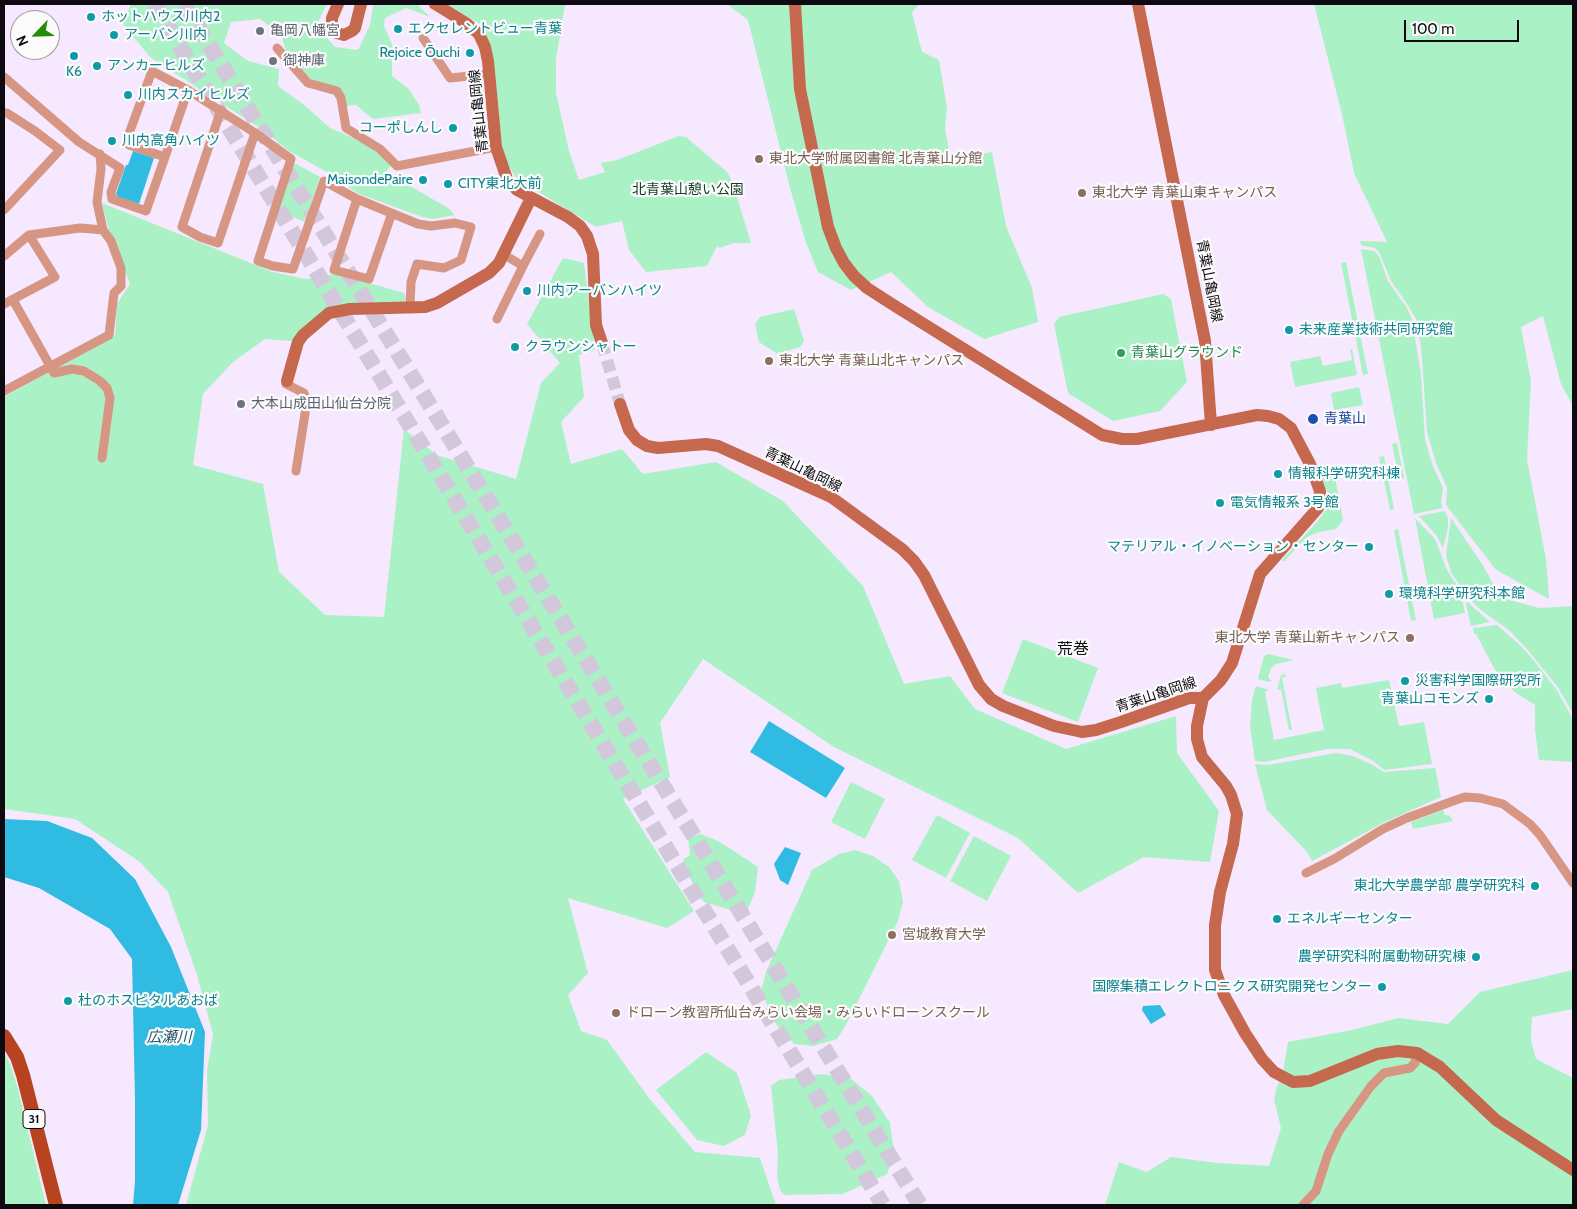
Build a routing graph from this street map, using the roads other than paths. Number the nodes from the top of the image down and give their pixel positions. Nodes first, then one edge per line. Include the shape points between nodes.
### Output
1 (338, 4) edge
2 (361, 4) edge
3 (435, 4) edge
4 (795, 4) edge
5 (1138, 4) edge
6 (423, 38) dead end
7 (278, 48) dead end
8 (490, 74) junction
9 (4, 77) edge
10 (188, 90) junction
11 (221, 110) junction
12 (4, 113) edge
13 (255, 133) junction
14 (496, 147) junction
15 (100, 154) junction
16 (166, 157) junction
17 (531, 198) junction
18 (357, 200) junction
19 (4, 210) edge
20 (392, 213) junction
21 (103, 230) junction
22 (540, 234) dead end
23 (29, 235) junction
24 (503, 254) junction
25 (4, 256) edge
26 (523, 266) junction
27 (13, 300) junction
28 (4, 304) edge
29 (410, 307) junction
30 (497, 319) dead end
31 (602, 343) tunnel mouth
32 (50, 366) junction
33 (287, 381) joint
34 (4, 390) edge
35 (620, 404) tunnel mouth
36 (1211, 424) junction
37 (102, 458) dead end
38 (296, 471) dead end
39 (1203, 698) junction
40 (1306, 873) dead end
41 (1573, 883) edge
42 (4, 1036) edge
43 (1417, 1053) junction
44 (1573, 1170) edge
45 (56, 1205) edge
46 (1303, 1205) edge

1 - 2 street via 332,26 337,33 344,35 355,28
3 - 8 street, 青葉山亀岡線 via 479,34
4 - 36 street via 800,89 828,227 836,248 854,276 895,306 1102,435 1122,440 1137,439
5 - 36 street, 青葉山亀岡線 via 1205,341
6 - 8 street via 450,78
7 - 14 street via 308,83 337,91 346,128 380,149 397,166
8 - 14 street, 青葉山亀岡線
9 - 15 street via 79,142
10 - 11 street
10 - 16 street
10 - 16 street via 152,71 127,139 129,145
11 - 13 street
11 - 13 street via 182,227 218,243
12 - 19 street via 60,150
13 - 18 street via 291,160 258,261 293,269 324,180
14 - 17 street, 青葉山亀岡線 via 507,179
15 - 16 street via 120,168 111,192 112,199 146,211
15 - 21 street via 97,202
17 - 24 street
17 - 31 street, 青葉山亀岡線 via 568,217 587,236 593,254 596,324
18 - 20 street
18 - 20 street via 334,270 369,279
20 - 29 street via 427,226 456,223 471,227 461,260 444,268 417,264 411,282
21 - 23 street via 80,228
21 - 32 street via 111,241 120,268 121,286 114,293 109,335
22 - 26 street
23 - 25 street
23 - 27 street via 55,277
24 - 26 street
24 - 29 street via 489,273 437,303
26 - 30 street
27 - 28 street
27 - 32 street
29 - 33 street via 329,313 302,334
32 - 34 street
32 - 37 street via 54,373 72,369 84,371 106,388 110,398
33 - 38 street via 286,384 304,393 307,401
35 - 39 street, 青葉山亀岡線 via 629,430 647,446 718,446 831,498 902,549 924,575 979,685 1002,706 1054,726 1082,732 1189,698
36 - 39 street, 青葉山亀岡線 via 1256,415 1286,423 1300,442 1319,483 1320,500 1314,514 1260,574 1232,663
39 - 43 street via 1197,726 1198,750 1226,786 1237,814 1215,925 1215,970 1224,995 1245,1033 1274,1072 1293,1082 1310,1081 1377,1054
40 - 41 street via 1383,829 1465,797 1503,804 1530,824
42 - 45 main road, 31 via 23,1075
43 - 44 street via 1440,1067 1496,1120
43 - 46 street via 1410,1068 1384,1074 1365,1094 1339,1131 1316,1191

